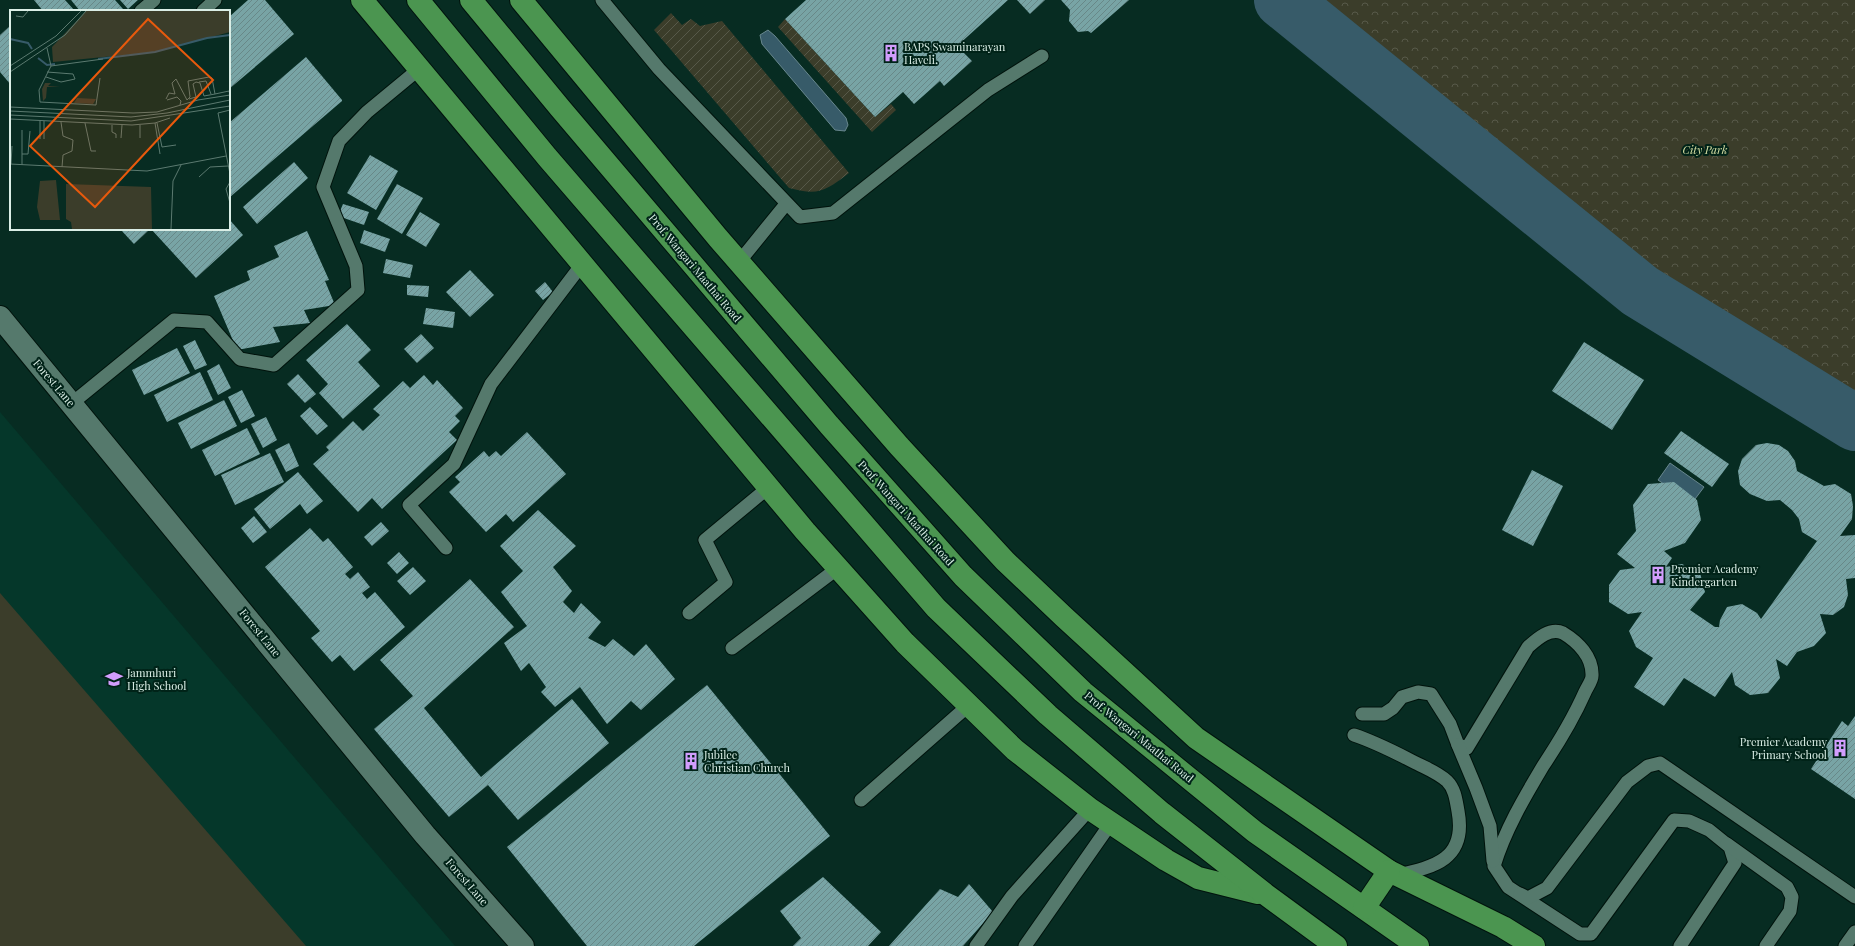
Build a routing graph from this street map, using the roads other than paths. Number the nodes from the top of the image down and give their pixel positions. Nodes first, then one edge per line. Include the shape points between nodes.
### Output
1 (154, 0) edge
2 (215, 0) edge
3 (362, 0) edge
4 (418, 0) edge
5 (471, 0) edge
6 (521, 0) edge
7 (602, 0) edge
8 (142, 10) edge
9 (204, 10) edge
10 (1042, 56) dead end
11 (419, 69) junction
12 (786, 204) junction
13 (739, 262) junction
14 (583, 263) junction
15 (0, 317) edge
16 (71, 404) junction
17 (769, 487) junction
18 (446, 548) dead end
19 (838, 568) junction
20 (689, 614) dead end
21 (732, 648) dead end
22 (969, 705) junction
23 (1362, 714) dead end
24 (1354, 735) dead end
25 (1458, 745) junction
26 (861, 800) dead end
27 (1090, 809) junction
28 (1111, 823) junction
29 (1718, 837) junction
30 (1494, 866) junction
31 (1393, 873) junction
32 (1508, 887) junction
33 (1265, 894) junction
34 (1855, 897) edge
35 (1364, 908) junction
36 (1855, 932) edge
37 (523, 946) edge
38 (976, 946) edge
39 (1025, 946) edge
40 (1336, 946) edge
41 (1418, 946) edge
42 (1534, 946) edge
43 (1680, 946) edge
44 (1766, 946) edge
45 (1845, 946) edge

1 - 8 lane
2 - 9 lane
3 - 11 main road
4 - 33 main road via 547,157 930,603 1048,715 1162,813
5 - 35 main road, Prof. Wangari Maathai Road via 828,425 963,576 1082,692 1255,832
6 - 13 main road
7 - 12 lane via 659,69
10 - 12 lane via 988,90 833,213 800,217
11 - 14 main road
11 - 16 lane via 367,112 339,141 323,187 356,266 358,290 274,365 240,359 207,322 174,320
12 - 13 lane
13 - 31 main road via 899,446 1005,561 1053,607 1196,738
14 - 17 main road
14 - 18 lane via 491,384 454,464 409,506
15 - 16 street, Forest Lane
16 - 37 street, Forest Lane via 420,829
17 - 19 main road
17 - 20 lane via 705,540 726,582
19 - 21 lane
19 - 22 main road via 905,643
22 - 26 lane
22 - 27 main road via 1015,750
23 - 25 lane via 1384,714 1394,708 1402,697 1418,692 1431,694 1450,724
24 - 31 lane via 1397,752 1436,772 1455,792 1460,834 1455,848 1445,860 1433,866
25 - 30 lane via 1490,826
25 - 30 lane via 1467,748 1528,647 1543,634 1559,632 1583,649 1591,662 1592,677 1560,741 1512,820
27 - 28 main road
27 - 38 lane via 1012,896
28 - 33 main road via 1198,878
28 - 39 lane
29 - 32 lane via 1689,821 1674,820 1591,934 1580,934
29 - 43 lane via 1730,847 1735,863
29 - 44 lane via 1787,887 1792,897 1790,911
30 - 32 lane
31 - 35 main road
31 - 42 main road via 1503,927
32 - 34 lane via 1528,898 1547,888 1627,782 1648,766 1660,763
33 - 40 main road
35 - 41 main road, Prof. Wangari Maathai Road
36 - 45 lane

